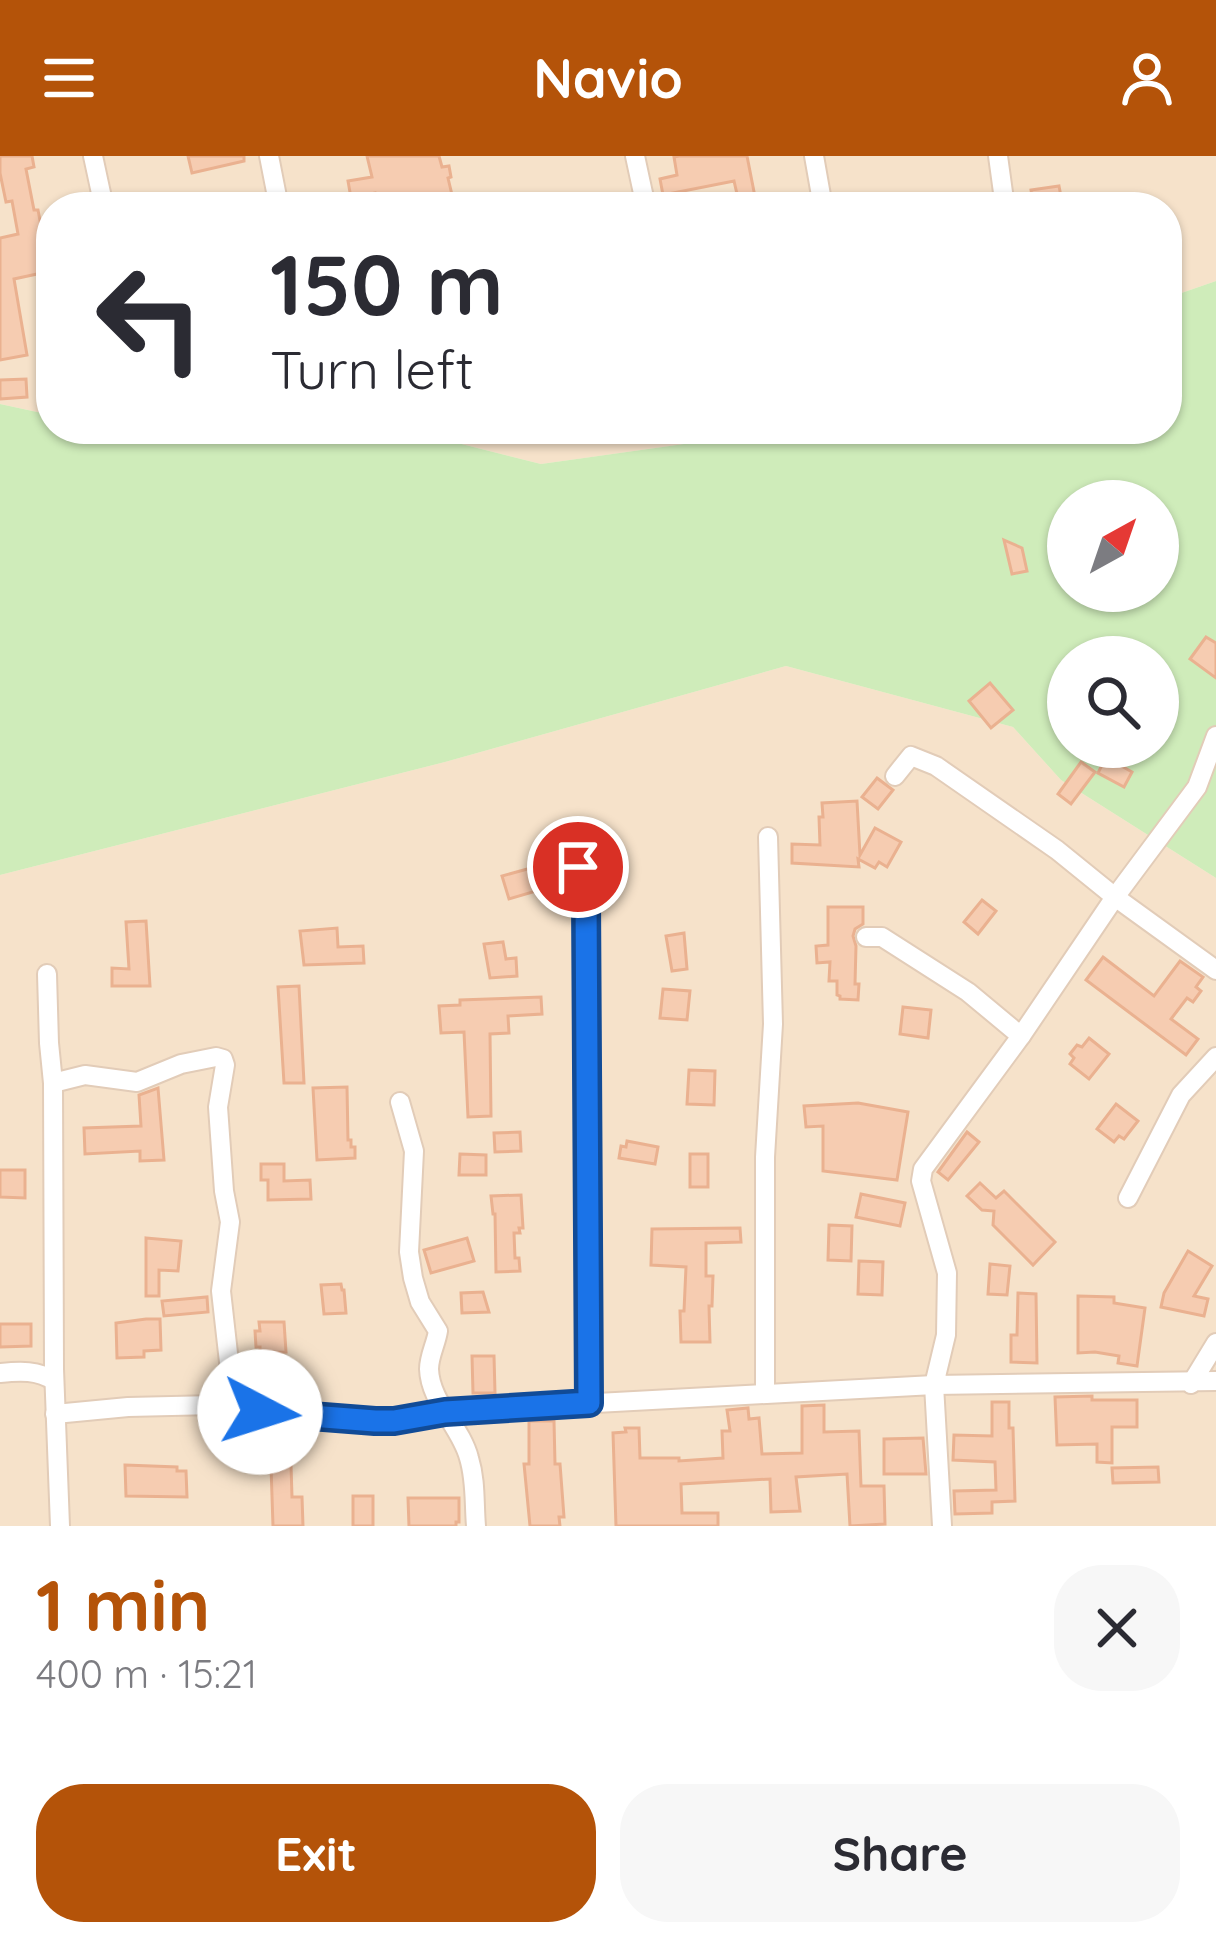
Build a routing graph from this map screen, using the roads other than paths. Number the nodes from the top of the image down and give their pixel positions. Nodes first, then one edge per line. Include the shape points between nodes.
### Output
1 (93, 156) edge
2 (269, 156) edge
3 (635, 156) edge
4 (814, 156) edge
5 (998, 156) edge
6 (101, 192) edge
7 (276, 192) edge
8 (643, 192) edge
9 (821, 192) edge
10 (1003, 192) edge
11 (1216, 736) edge
12 (895, 776) dead end
13 (768, 837) dead end
14 (578, 867) dead end
15 (1114, 897) junction
16 (866, 937) dead end
17 (1216, 970) edge
18 (47, 974) dead end
19 (1021, 1036) junction
20 (1216, 1058) edge
21 (53, 1083) junction
22 (400, 1102) dead end
23 (1128, 1198) dead end
24 (1216, 1343) edge
25 (0, 1373) edge
26 (54, 1381) junction
27 (1216, 1382) edge
28 (934, 1384) junction
29 (1191, 1384) junction
30 (765, 1394) junction
31 (231, 1401) junction
32 (589, 1403) junction
33 (445, 1412) junction
34 (55, 1414) junction
35 (60, 1526) edge
36 (476, 1526) edge
37 (942, 1526) edge

1 - 6 street
2 - 7 street
3 - 8 street
4 - 9 street
5 - 10 street
11 - 15 street via 1197,787
12 - 15 street via 910,756 936,766
13 - 30 street via 773,1024
14 - 32 street via 586,898
15 - 17 street
15 - 19 street
16 - 19 street via 882,938 968,992
18 - 21 street
19 - 28 street via 922,1169 947,1273 946,1335
20 - 23 street via 1181,1095
21 - 26 street
21 - 31 street via 86,1075 137,1082 223,1059 218,1107 230,1222 221,1291 238,1390
22 - 33 street via 414,1151 409,1252 420,1302 438,1331 429,1373
24 - 29 street
25 - 26 street
26 - 34 street
27 - 29 street
28 - 29 street
28 - 30 street
28 - 37 street
30 - 32 street
31 - 33 street via 244,1413 375,1421
31 - 34 street
32 - 33 street
33 - 36 street via 469,1455
34 - 35 street

